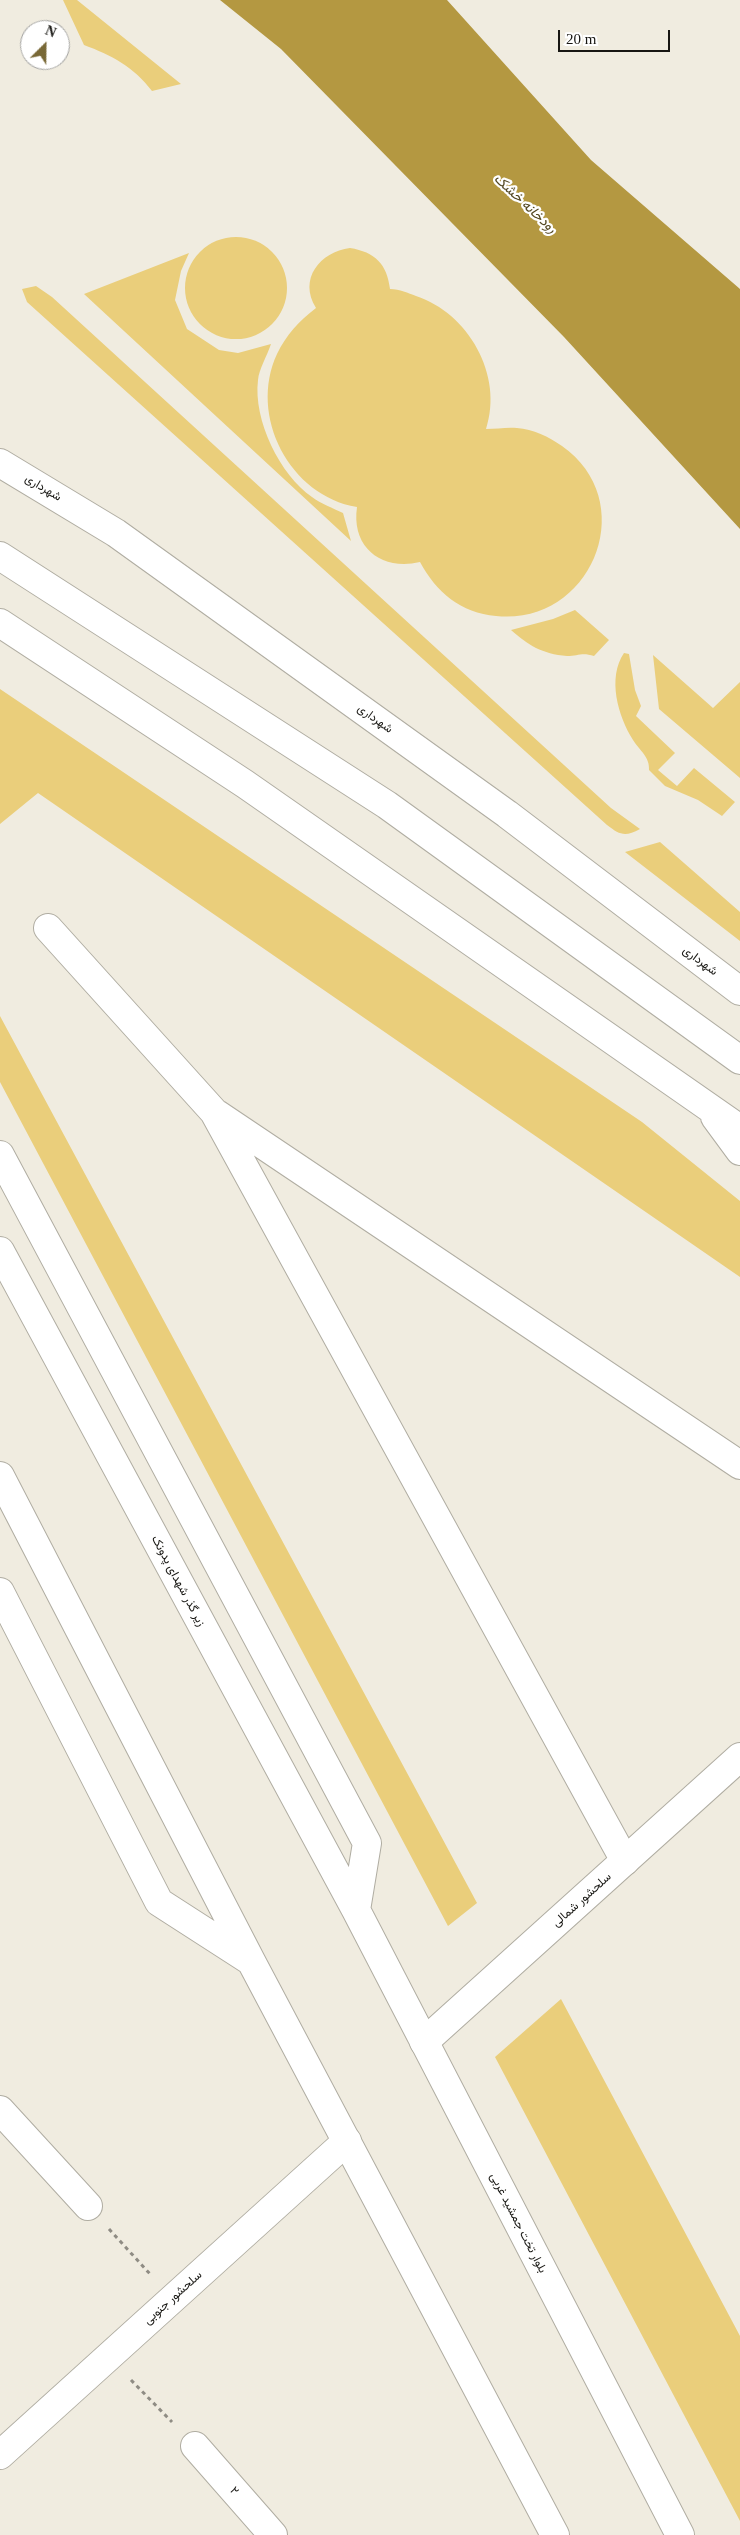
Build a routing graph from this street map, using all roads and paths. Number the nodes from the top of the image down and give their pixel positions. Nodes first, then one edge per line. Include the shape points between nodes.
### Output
1 (0, 463) edge
2 (0, 556) edge
3 (0, 623) edge
4 (48, 928) dead end
5 (740, 991) edge
6 (740, 1060) edge
7 (706, 1106) junction
8 (214, 1112) junction
9 (740, 1129) edge
10 (740, 1151) edge
11 (0, 1155) edge
12 (0, 1251) edge
13 (740, 1465) edge
14 (0, 1476) edge
15 (0, 1592) edge
16 (740, 1757) edge
17 (625, 1861) junction
18 (356, 1910) junction
19 (251, 1961) junction
20 (424, 2042) junction
21 (0, 2110) edge
22 (347, 2141) junction
23 (88, 2206) joint
24 (173, 2299) junction
25 (108, 2357) junction
26 (195, 2446) joint
27 (0, 2455) edge
28 (273, 2535) edge
29 (555, 2535) edge
30 (680, 2535) edge

1 - 5 main road, شهرداری via 116,533 507,814
2 - 6 main road via 387,804
3 - 7 main road via 246,784
4 - 8 main road
7 - 9 main road
7 - 10 main road
8 - 13 main road
8 - 17 main road
11 - 18 main road via 367,1843
12 - 18 main road, زیر گذر شهدای پدونک
14 - 19 main road
15 - 19 main road via 159,1902
16 - 17 main road, سلحشور شمالی
17 - 20 main road, سلحشور شمالی
18 - 20 main road, بلوار تخت جمشید غربی
19 - 22 main road
20 - 30 main road, بلوار تخت جمشید غربی
21 - 23 main road
22 - 24 main road, سلحشور جنوبی
22 - 29 main road
23 - 24 path
24 - 25 main road, سلحشور جنوبی
25 - 26 path
25 - 27 main road, سلحشور جنوبی
26 - 28 main road, ۲

